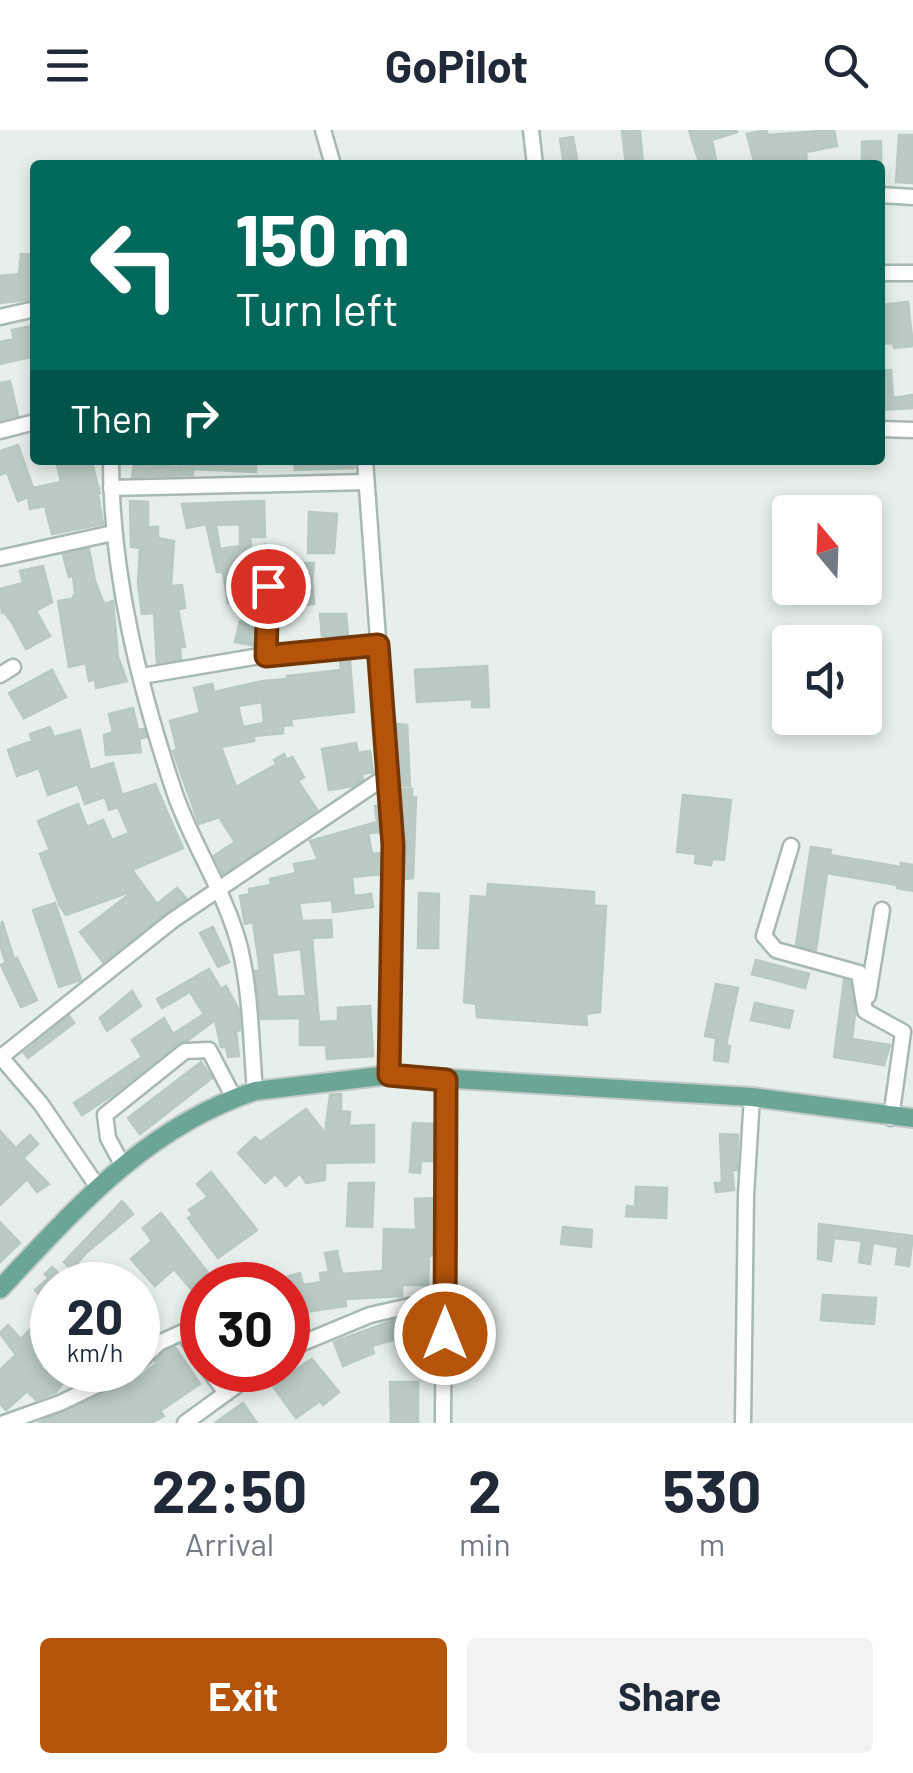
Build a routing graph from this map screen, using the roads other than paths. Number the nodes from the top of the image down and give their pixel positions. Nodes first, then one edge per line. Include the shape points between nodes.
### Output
1 (324, 130) edge
2 (531, 130) edge
3 (332, 160) edge
4 (534, 160) edge
5 (885, 195) edge
6 (913, 197) edge
7 (885, 274) edge
8 (913, 274) edge
9 (30, 310) edge
10 (0, 317) edge
11 (30, 423) edge
12 (885, 429) edge
13 (913, 430) edge
14 (0, 431) edge
15 (111, 465) edge
16 (365, 465) edge
17 (366, 482) junction
18 (111, 488) junction
19 (113, 533) junction
20 (264, 553) dead end
21 (0, 558) edge
22 (378, 645) junction
23 (266, 656) junction
24 (142, 676) junction
25 (388, 775) junction
26 (791, 846) dead end
27 (218, 889) junction
28 (882, 910) dead end
29 (865, 1011) junction
30 (0, 1056) edge
31 (389, 1075) junction
32 (446, 1080) junction
33 (255, 1091) junction
34 (752, 1097) junction
35 (234, 1098) junction
36 (891, 1118) junction
37 (913, 1118) edge
38 (123, 1166) junction
39 (97, 1186) junction
40 (0, 1289) edge
41 (445, 1298) junction
42 (310, 1337) edge
43 (82, 1392) edge
44 (226, 1393) edge
45 (4, 1423) edge
46 (185, 1423) edge
47 (443, 1423) edge
48 (744, 1423) edge

1 - 3 street
2 - 4 street
5 - 6 street
7 - 8 street
9 - 10 street
11 - 14 street
12 - 13 street
15 - 18 street
16 - 17 street
17 - 18 street
17 - 22 street
18 - 19 street
19 - 21 street
19 - 24 street
20 - 23 street
22 - 23 street
22 - 25 street
23 - 24 street
24 - 27 street via 176,796
25 - 27 street
25 - 31 street
26 - 29 street via 764,936 776,950 859,973
27 - 30 street
27 - 33 street via 245,973
28 - 29 street
29 - 36 street via 903,1032
30 - 39 street
31 - 32 main road
31 - 33 main road
32 - 34 main road
32 - 41 street
33 - 35 main road
34 - 36 main road
34 - 48 street
35 - 38 main road via 150,1143
35 - 38 street via 209,1050 186,1051 105,1115
36 - 37 main road
38 - 39 main road
39 - 40 main road
41 - 42 street
41 - 47 street
43 - 45 street
44 - 46 street

